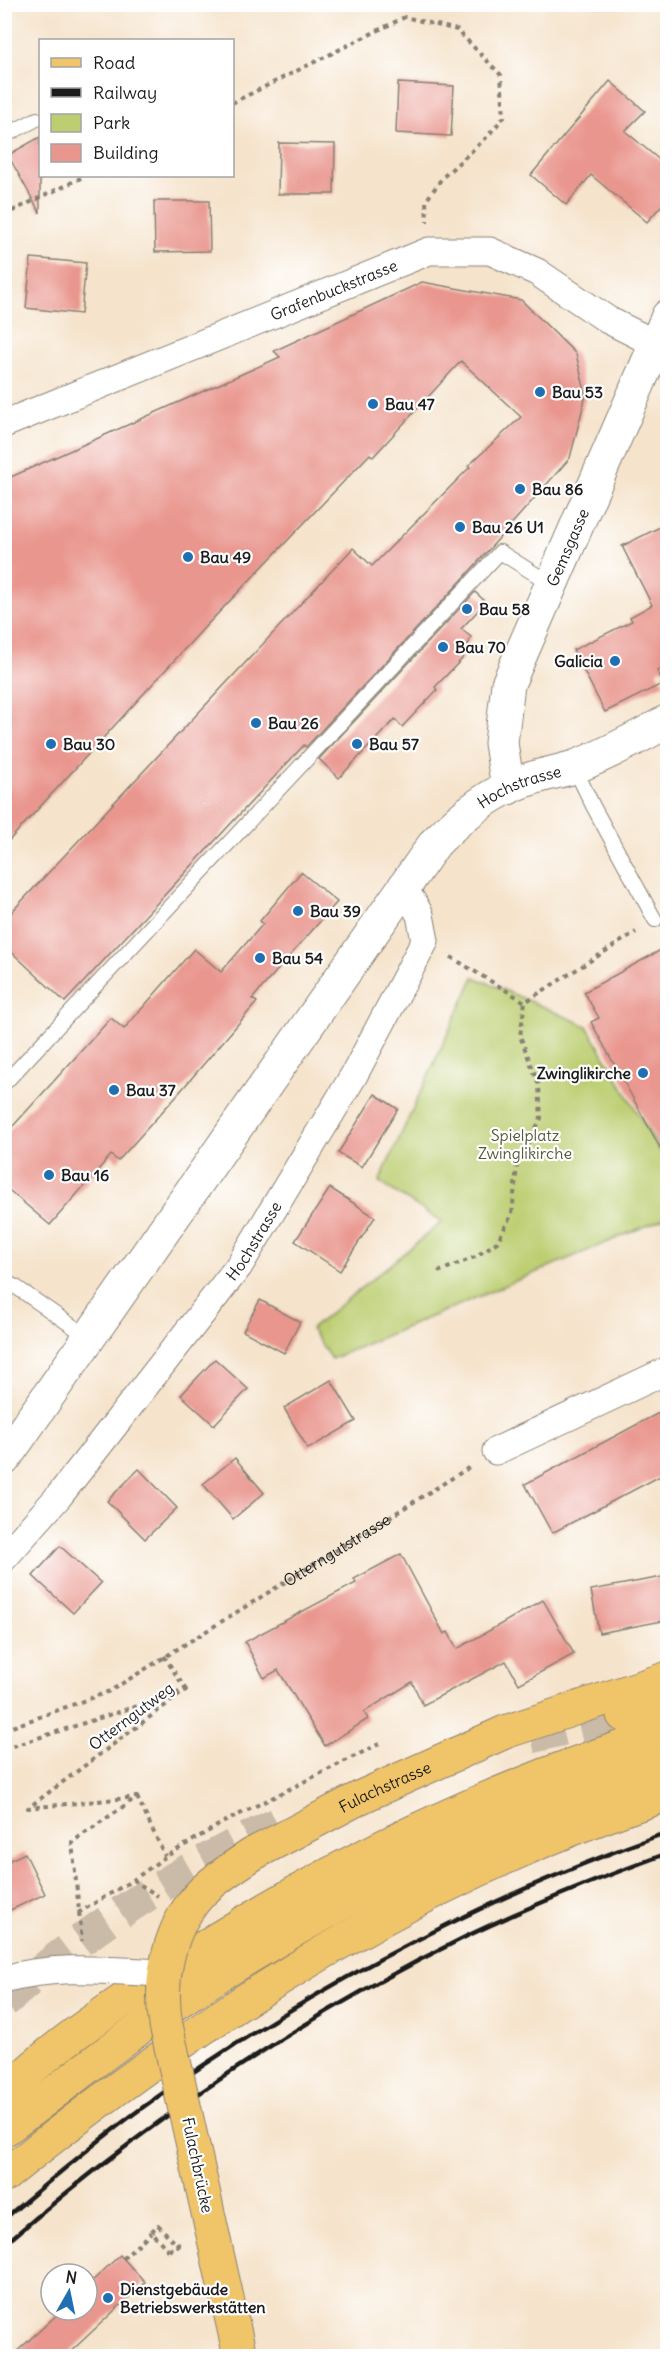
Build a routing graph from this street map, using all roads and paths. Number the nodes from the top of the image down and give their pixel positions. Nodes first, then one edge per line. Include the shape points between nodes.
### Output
1 (234, 102) edge
2 (37, 119) dead end
3 (4, 136) edge
4 (83, 177) edge
5 (4, 216) edge
6 (429, 251) junction
7 (662, 330) edge
8 (4, 424) edge
9 (552, 586) junction
10 (665, 729) edge
11 (574, 767) junction
12 (508, 788) junction
13 (401, 890) junction
14 (655, 920) joint
15 (425, 941) junction
16 (525, 1002) junction
17 (4, 1084) edge
18 (438, 1272) dead end
19 (4, 1281) edge
20 (88, 1337) junction
21 (668, 1370) edge
22 (496, 1451) joint
23 (4, 1459) edge
24 (4, 1558) edge
25 (164, 1656) junction
26 (668, 1678) edge
27 (186, 1690) junction
28 (668, 1705) edge
29 (623, 1715) tunnel mouth
30 (4, 1730) edge
31 (668, 1732) edge
32 (379, 1744) dead end
33 (4, 1749) edge
34 (668, 1766) edge
35 (668, 1794) edge
36 (137, 1797) junction
37 (222, 1823) junction
38 (229, 1826) dead end
39 (165, 1857) junction
40 (78, 1913) junction
41 (86, 1968) junction
42 (165, 1973) junction
43 (4, 1979) edge
44 (4, 2094) edge
45 (4, 2130) edge
46 (4, 2176) edge
47 (151, 2232) junction
48 (182, 2239) dead end
49 (182, 2250) dead end
50 (123, 2259) dead end
51 (240, 2356) edge

1 - 6 path via 405,17 457,30 501,75 504,117 442,178 426,201
2 - 3 lane
4 - 5 path
6 - 7 street, Grafenbuckstrasse via 490,251 537,272 608,320
6 - 8 street, Grafenbuckstrasse
7 - 9 street, Gemsgasse
9 - 12 street, Gemsgasse via 508,684 501,743
9 - 17 lane via 500,552
10 - 11 street, Hochstrasse
11 - 12 street, Hochstrasse
11 - 14 lane
12 - 13 street, Hochstrasse via 453,824
13 - 15 street via 420,915
13 - 20 street, Hochstrasse
14 - 16 path
15 - 16 path
15 - 24 street, Hochstrasse via 354,1075 239,1266 59,1496
16 - 18 path via 520,1036 539,1085 541,1118 517,1166 512,1214 496,1242 476,1257
19 - 20 lane
20 - 23 street, Hochstrasse
21 - 22 street
22 - 25 path, Otterngutstrasse
25 - 27 path
25 - 30 path, Otterngutstrasse via 110,1691
26 - 42 main road, Fulachstrasse, bridge via 504,1732 363,1796 253,1854 203,1892 185,1915 173,1940
27 - 33 path, Otterngutweg
27 - 36 path, Otterngutweg via 28,1808
28 - 29 main road
31 - 44 main road via 537,1779 341,1867 226,1932 131,1995 61,2044
32 - 37 path
34 - 45 main road via 470,1841 358,1895 178,2002
35 - 46 main road via 493,1863 314,1958 179,2045
36 - 39 path
36 - 40 path via 72,1842
37 - 38 path
37 - 39 path
39 - 40 path
40 - 41 path
41 - 42 street, bridge
41 - 43 street, bridge via 54,1969
42 - 51 main road, Fulachbrücke, bridge via 166,2025
47 - 48 path, bridge via 169,2251
47 - 49 path via 158,2225
47 - 50 path

